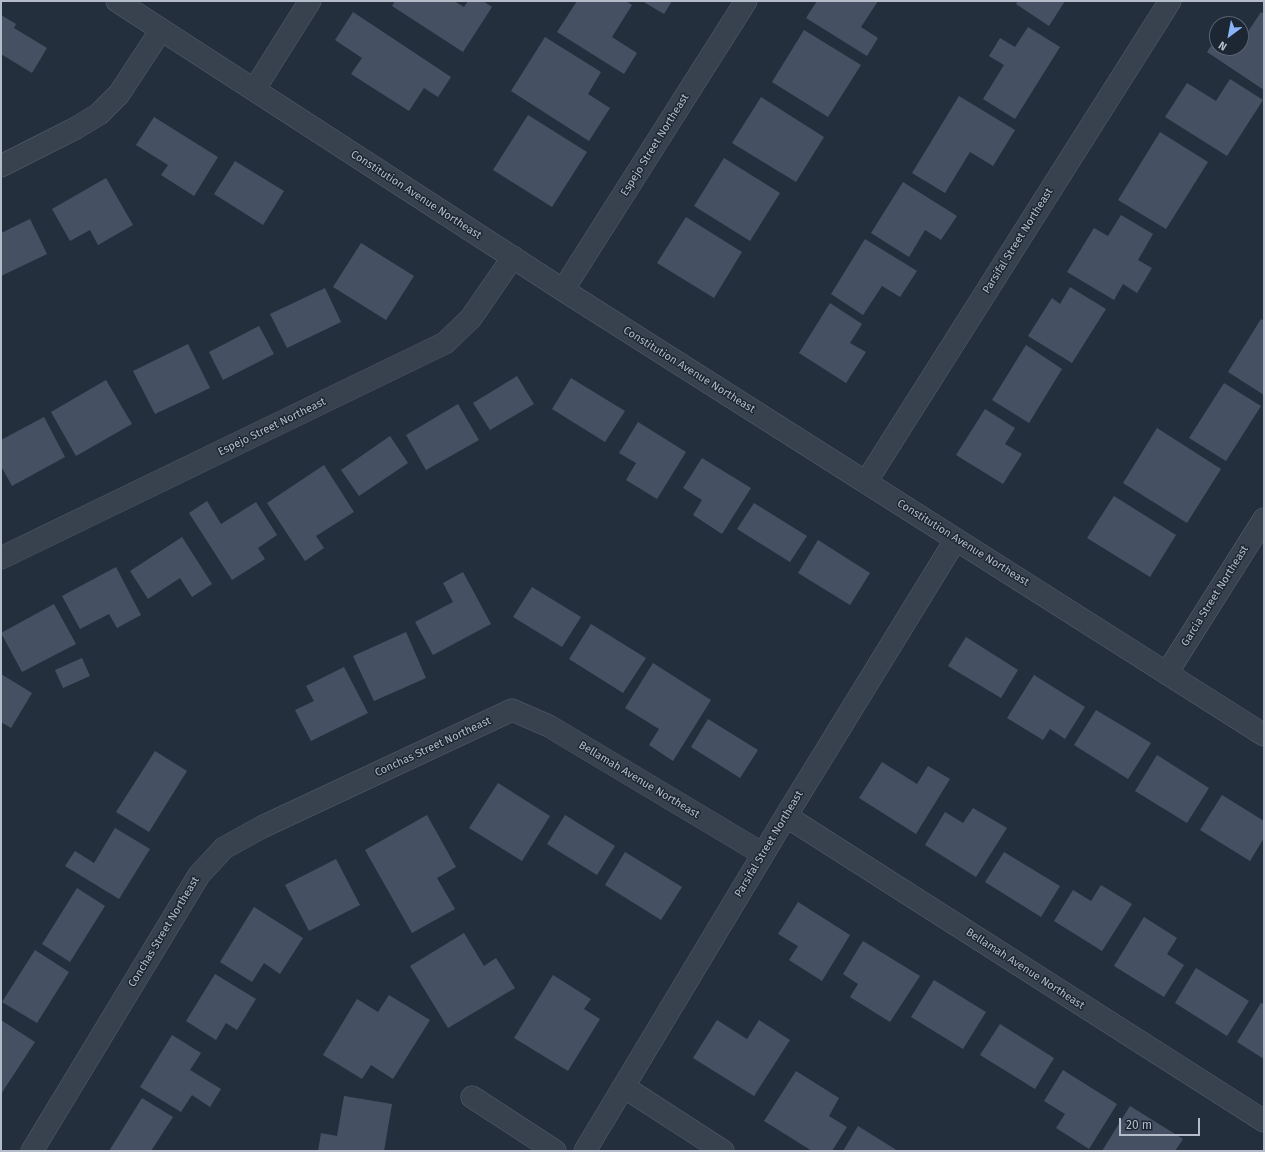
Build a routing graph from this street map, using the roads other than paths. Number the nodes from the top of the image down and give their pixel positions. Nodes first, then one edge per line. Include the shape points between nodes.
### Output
1 (117, 1) edge
2 (310, 1) edge
3 (746, 1) edge
4 (1170, 1) edge
5 (162, 30) junction
6 (254, 90) junction
7 (1, 166) edge
8 (513, 257) junction
9 (563, 290) junction
10 (866, 482) junction
11 (1264, 519) edge
12 (956, 539) junction
13 (1, 558) edge
14 (1167, 673) junction
15 (512, 710) joint
16 (1264, 735) edge
17 (786, 816) junction
18 (763, 854) junction
19 (624, 1087) junction
20 (472, 1097) dead end
21 (1264, 1121) edge
22 (32, 1151) edge
23 (556, 1151) edge
24 (585, 1151) edge
25 (724, 1151) edge

1 - 5 street, Constitution Avenue Northeast
2 - 6 street
3 - 9 street, Espejo Street Northeast
4 - 10 street, Parsifal Street Northeast
5 - 6 street, Constitution Avenue Northeast
5 - 7 street via 119,94 99,114
6 - 8 street, Constitution Avenue Northeast
8 - 9 street, Constitution Avenue Northeast
8 - 13 street, Espejo Street Northeast via 471,318 445,343
9 - 10 street, Constitution Avenue Northeast
10 - 12 street, Constitution Avenue Northeast
11 - 14 street, Garcia Street Northeast
12 - 14 street, Constitution Avenue Northeast
12 - 17 street, Parsifal Street Northeast
14 - 16 street, Constitution Avenue Northeast
15 - 18 street, Bellamah Avenue Northeast via 549,726
15 - 22 street, Conchas Street Northeast via 262,827 224,848 199,875
17 - 18 street, Parsifal Street Northeast
17 - 21 street, Bellamah Avenue Northeast
18 - 19 street, Parsifal Street Northeast
19 - 24 street, Parsifal Street Northeast
19 - 25 street
20 - 23 street

